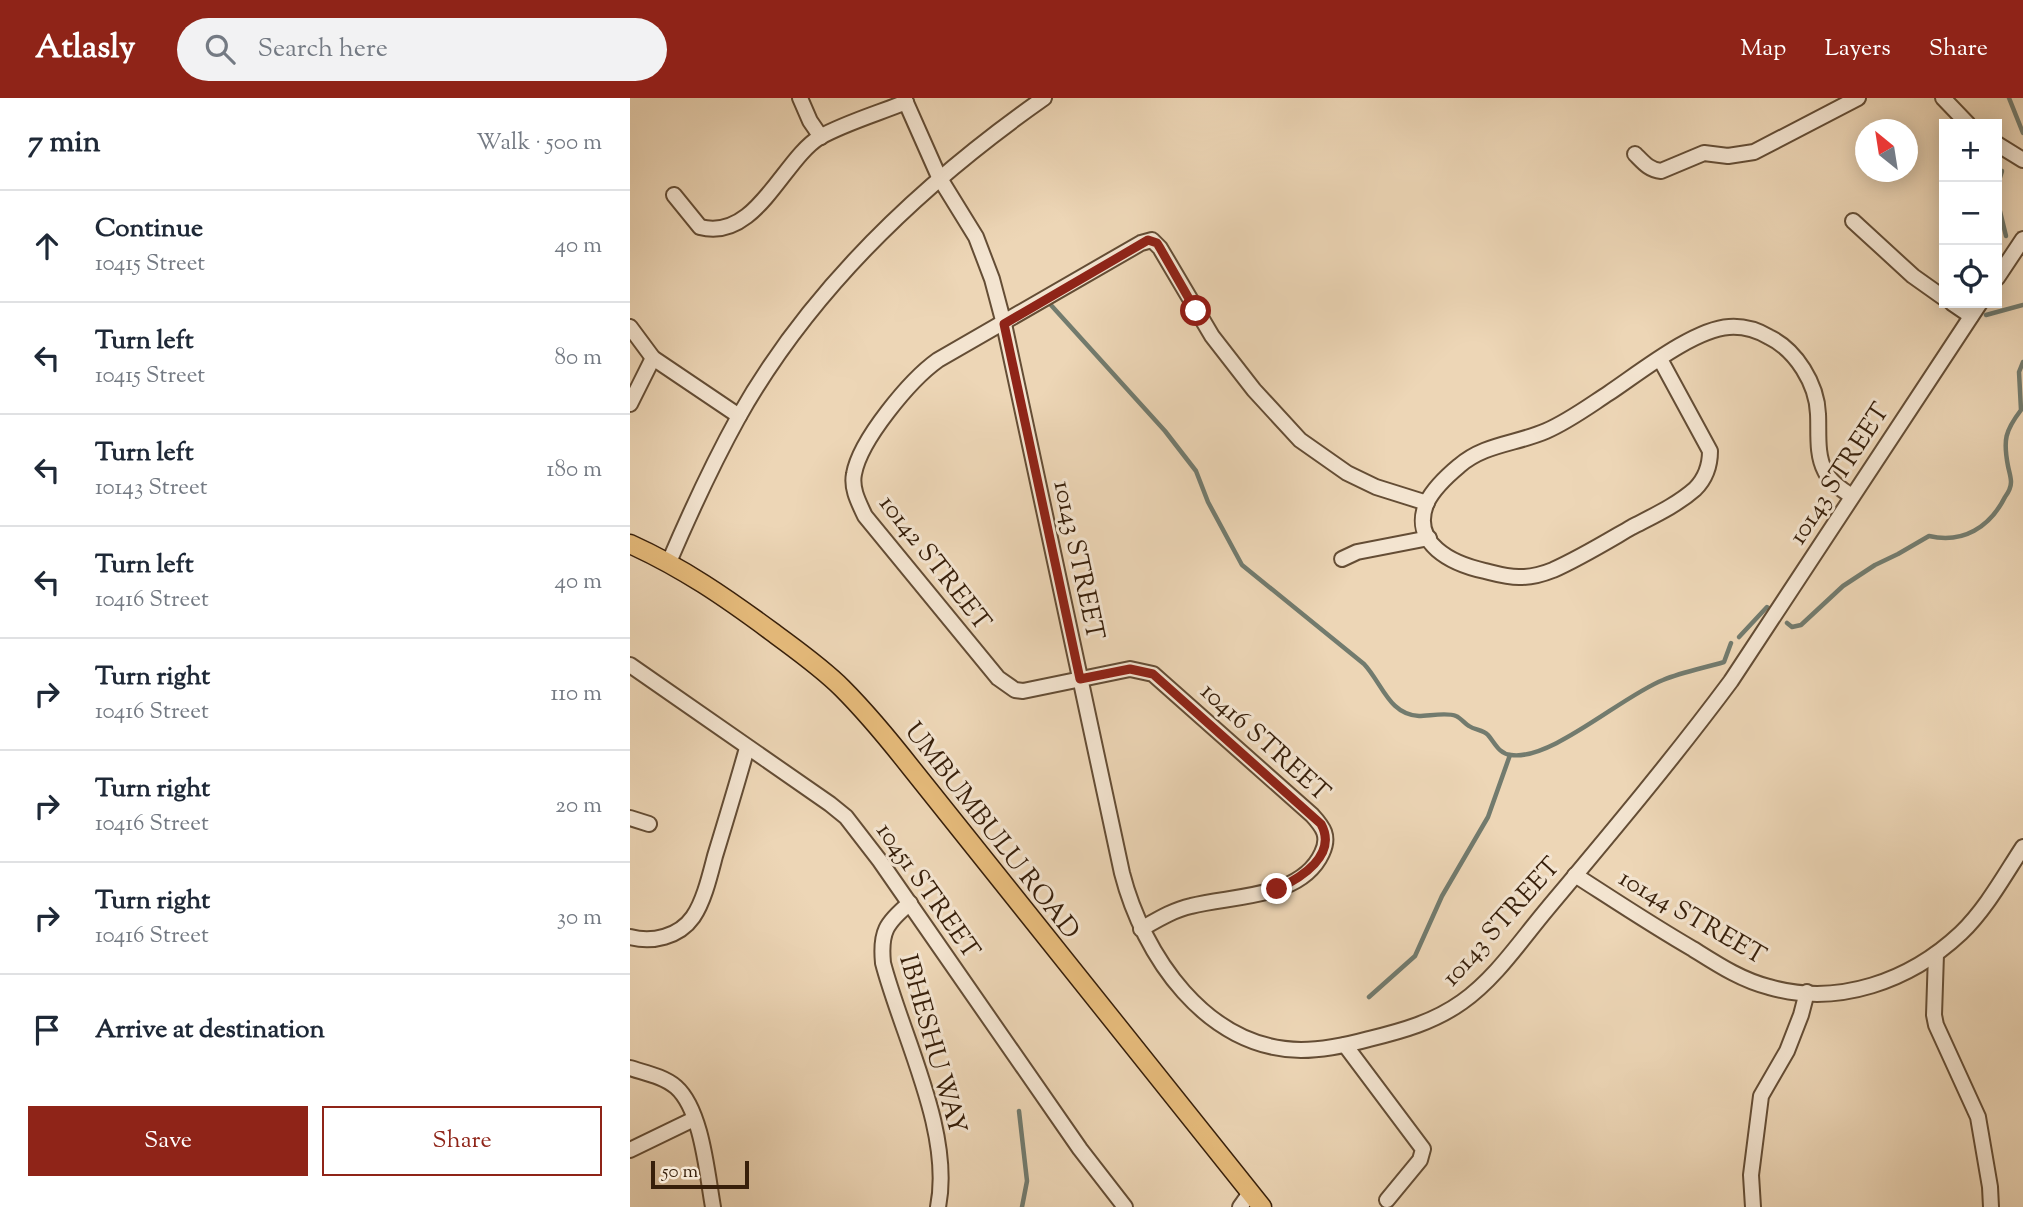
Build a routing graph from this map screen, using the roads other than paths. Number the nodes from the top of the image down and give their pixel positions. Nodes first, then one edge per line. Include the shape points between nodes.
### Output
1 (800, 98) edge
2 (1044, 98) edge
3 (1857, 98) edge
4 (1943, 98) edge
5 (905, 100) edge
6 (1963, 119) edge
7 (821, 137) junction
8 (2002, 147) edge
9 (1635, 154) dead end
10 (2023, 160) edge
11 (939, 177) junction
12 (674, 195) dead end
13 (1853, 221) dead end
14 (2023, 239) edge
15 (2002, 270) edge
16 (1939, 294) edge
17 (1959, 308) edge
18 (1977, 308) edge
19 (1971, 316) junction
20 (1004, 324) junction
21 (630, 327) edge
22 (653, 358) junction
23 (1660, 359) junction
24 (630, 404) edge
25 (739, 416) junction
26 (1852, 496) junction
27 (1427, 503) junction
28 (1429, 538) junction
29 (630, 544) edge
30 (1342, 559) dead end
31 (669, 562) junction
32 (630, 665) edge
33 (1080, 679) junction
34 (747, 748) junction
35 (630, 818) edge
36 (649, 824) dead end
37 (2023, 847) edge
38 (1576, 875) junction
39 (910, 903) junction
40 (1141, 929) junction
41 (630, 937) edge
42 (1936, 954) junction
43 (1807, 992) junction
44 (1345, 1045) junction
45 (630, 1068) edge
46 (694, 1119) junction
47 (630, 1150) edge
48 (1387, 1200) dead end
49 (1250, 1202) edge
50 (713, 1207) edge
51 (938, 1207) edge
52 (1125, 1207) edge
53 (1753, 1207) edge
54 (1990, 1207) edge

1 - 7 street
2 - 11 street
3 - 9 street via 1743,155 1704,153 1653,171
4 - 6 street
5 - 7 street
5 - 11 street, 10143 STREET
7 - 12 street via 757,208 724,227 701,228
8 - 10 street
11 - 20 street, 10143 STREET via 980,247
11 - 25 street via 853,261 769,369
13 - 16 street
14 - 15 street
17 - 19 street
18 - 19 street, 10143 STREET
19 - 26 street, 10143 STREET
20 - 27 street, 10142 STREET via 1152,240 1212,336 1300,440 1347,473
20 - 33 street, 10143 STREET
20 - 33 street, 10142 STREET via 938,360 913,380 871,436 854,473 853,488 874,530 998,678 1023,691
21 - 22 street
22 - 24 street
22 - 25 street
23 - 26 street via 1706,332 1730,326 1756,331 1782,344 1799,363 1813,392 1824,470
23 - 27 street via 1554,427 1470,457
23 - 28 street via 1710,451 1709,467 1696,488 1567,563 1536,576 1468,568 1441,555
25 - 31 street
26 - 38 street, 10143 STREET via 1731,681
27 - 28 street
28 - 30 street
29 - 31 main road, UMBUMBULU ROAD
31 - 49 main road, UMBUMBULU ROAD via 800,653 875,723
32 - 34 street, 10451 STREET
33 - 40 street, 10143 STREET via 1122,873
33 - 40 street, 10416 STREET via 1130,669 1153,674 1312,815 1325,832 1317,862 1293,881 1277,889 1192,906
34 - 39 street, 10451 STREET via 846,817
34 - 41 street via 693,917 665,937
35 - 36 street
37 - 42 street, 10144 STREET via 1975,918
38 - 43 street, 10144 STREET via 1737,975 1769,988
38 - 44 street, 10143 STREET via 1462,1003 1424,1023
39 - 51 street, IBHESHU WAY via 886,926 883,963 932,1116 942,1171
39 - 52 street, 10451 STREET
40 - 44 street, 10143 STREET via 1180,988 1226,1028 1281,1048
42 - 43 street, 10144 STREET via 1877,986
42 - 54 street via 1936,1026 1978,1117
43 - 53 street via 1787,1051 1761,1096 1751,1175
44 - 48 street via 1423,1149 1420,1160
45 - 46 street via 676,1087
46 - 47 street
46 - 50 street

